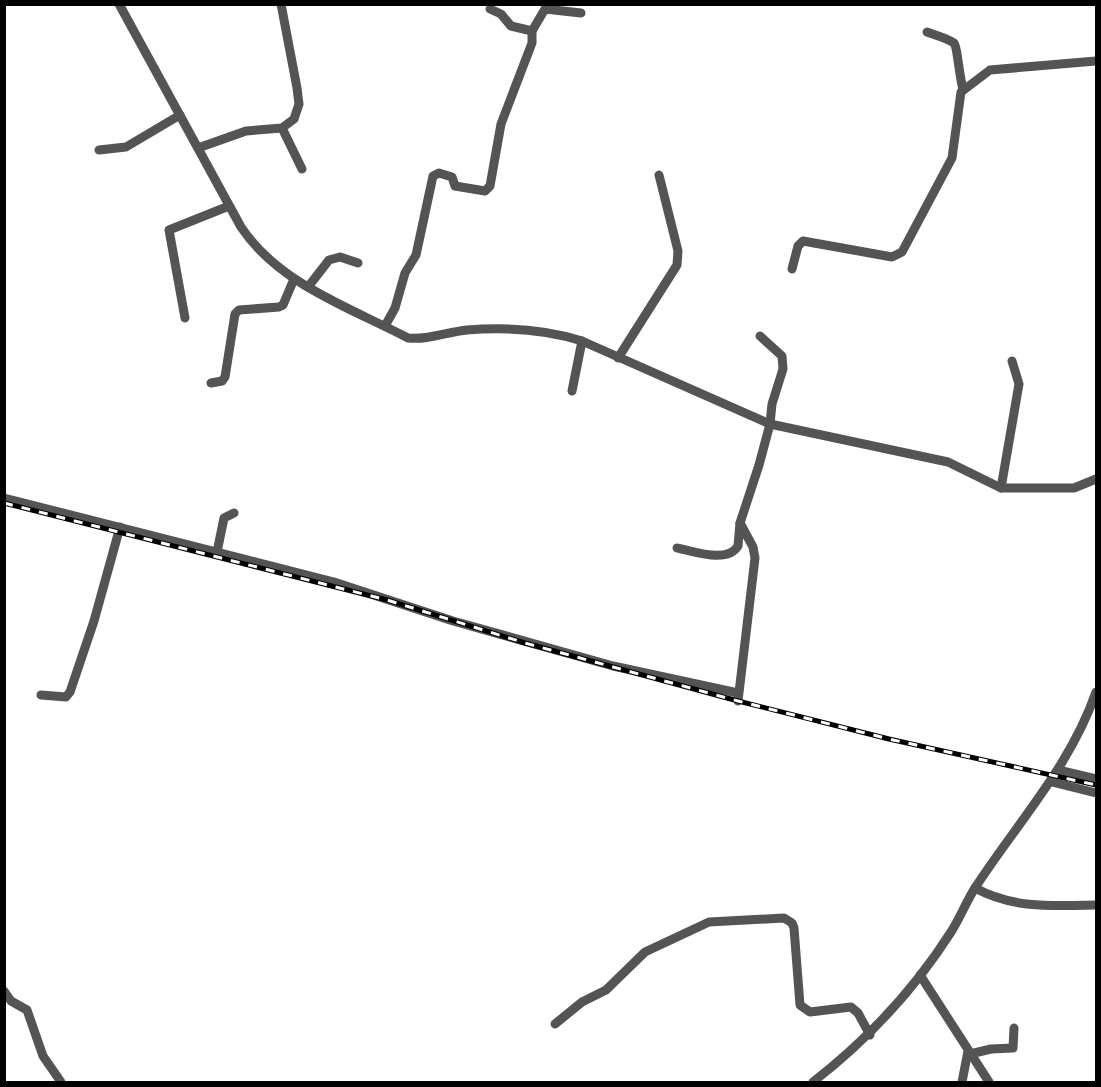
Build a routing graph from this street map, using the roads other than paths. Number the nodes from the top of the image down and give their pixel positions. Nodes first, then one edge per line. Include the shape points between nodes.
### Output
1 (119, 4) edge
2 (281, 4) edge
3 (490, 9) dead end
4 (581, 13) dead end
5 (532, 31) junction
6 (927, 32) dead end
7 (1096, 61) edge
8 (963, 89) junction
9 (180, 115) junction
10 (282, 128) junction
11 (198, 148) junction
12 (99, 150) dead end
13 (302, 169) dead end
14 (659, 175) dead end
15 (229, 206) junction
16 (358, 263) dead end
17 (792, 269) dead end
18 (294, 279) junction
19 (308, 287) junction
20 (185, 318) dead end
21 (385, 326) junction
22 (760, 336) dead end
23 (582, 341) junction
24 (618, 358) junction
25 (1012, 361) dead end
26 (211, 382) dead end
27 (572, 391) dead end
28 (770, 424) junction
29 (1096, 479) edge
30 (1001, 488) junction
31 (4, 498) edge
32 (234, 513) dead end
33 (740, 523) junction
34 (120, 527) junction
35 (677, 548) dead end
36 (217, 552) junction
37 (1096, 692) edge
38 (41, 695) dead end
39 (1058, 770) junction
40 (1096, 779) edge
41 (1052, 783) junction
42 (1096, 792) edge
43 (975, 888) junction
44 (1096, 905) edge
45 (920, 975) junction
46 (4, 991) edge
47 (555, 1024) dead end
48 (1014, 1028) dead end
49 (870, 1035) junction
50 (969, 1053) junction
51 (61, 1083) edge
52 (813, 1083) edge
53 (962, 1083) edge
54 (989, 1083) edge

1 - 9 street
2 - 10 street via 299,104 294,120
3 - 5 street via 501,14 511,26
4 - 5 street via 547,8
5 - 21 street via 530,54 501,124 490,186 485,191 455,186 452,177 439,173 433,176 416,255
6 - 8 street via 957,47 957,70
7 - 8 street via 990,70
8 - 17 street via 951,158 902,252 892,257 803,241
9 - 11 street
9 - 12 street via 126,147
10 - 11 street via 246,132
10 - 13 street
11 - 15 street
14 - 24 street via 678,251 677,265
15 - 18 street via 255,249
15 - 20 street via 169,230
16 - 19 street via 340,257 329,260
18 - 19 street
18 - 26 street via 279,308 240,310 235,314 225,377
19 - 21 street
21 - 23 street via 408,338 517,328
22 - 28 street via 783,360
23 - 24 street
23 - 27 street
24 - 28 street
25 - 30 street via 1019,384
28 - 30 street via 948,462
28 - 33 street
29 - 30 street via 1074,488
31 - 34 street
32 - 36 street via 224,519
33 - 35 street via 738,546 731,553 723,556
33 - 36 street via 755,558 738,697 613,666 453,621 334,582
34 - 36 street
34 - 38 street via 70,692 60,698
37 - 39 street via 1082,728
39 - 40 street
39 - 41 street
41 - 42 street
41 - 43 street
43 - 44 street via 994,899 1015,904
43 - 45 street via 951,932
45 - 49 street
45 - 50 street
46 - 51 street via 11,1001 27,1010 43,1056
47 - 49 street via 582,1002 606,990 645,952 709,922 784,918 794,928 800,1005 810,1012 851,1008
48 - 50 street via 1013,1048
49 - 52 street
50 - 53 street
50 - 54 street

